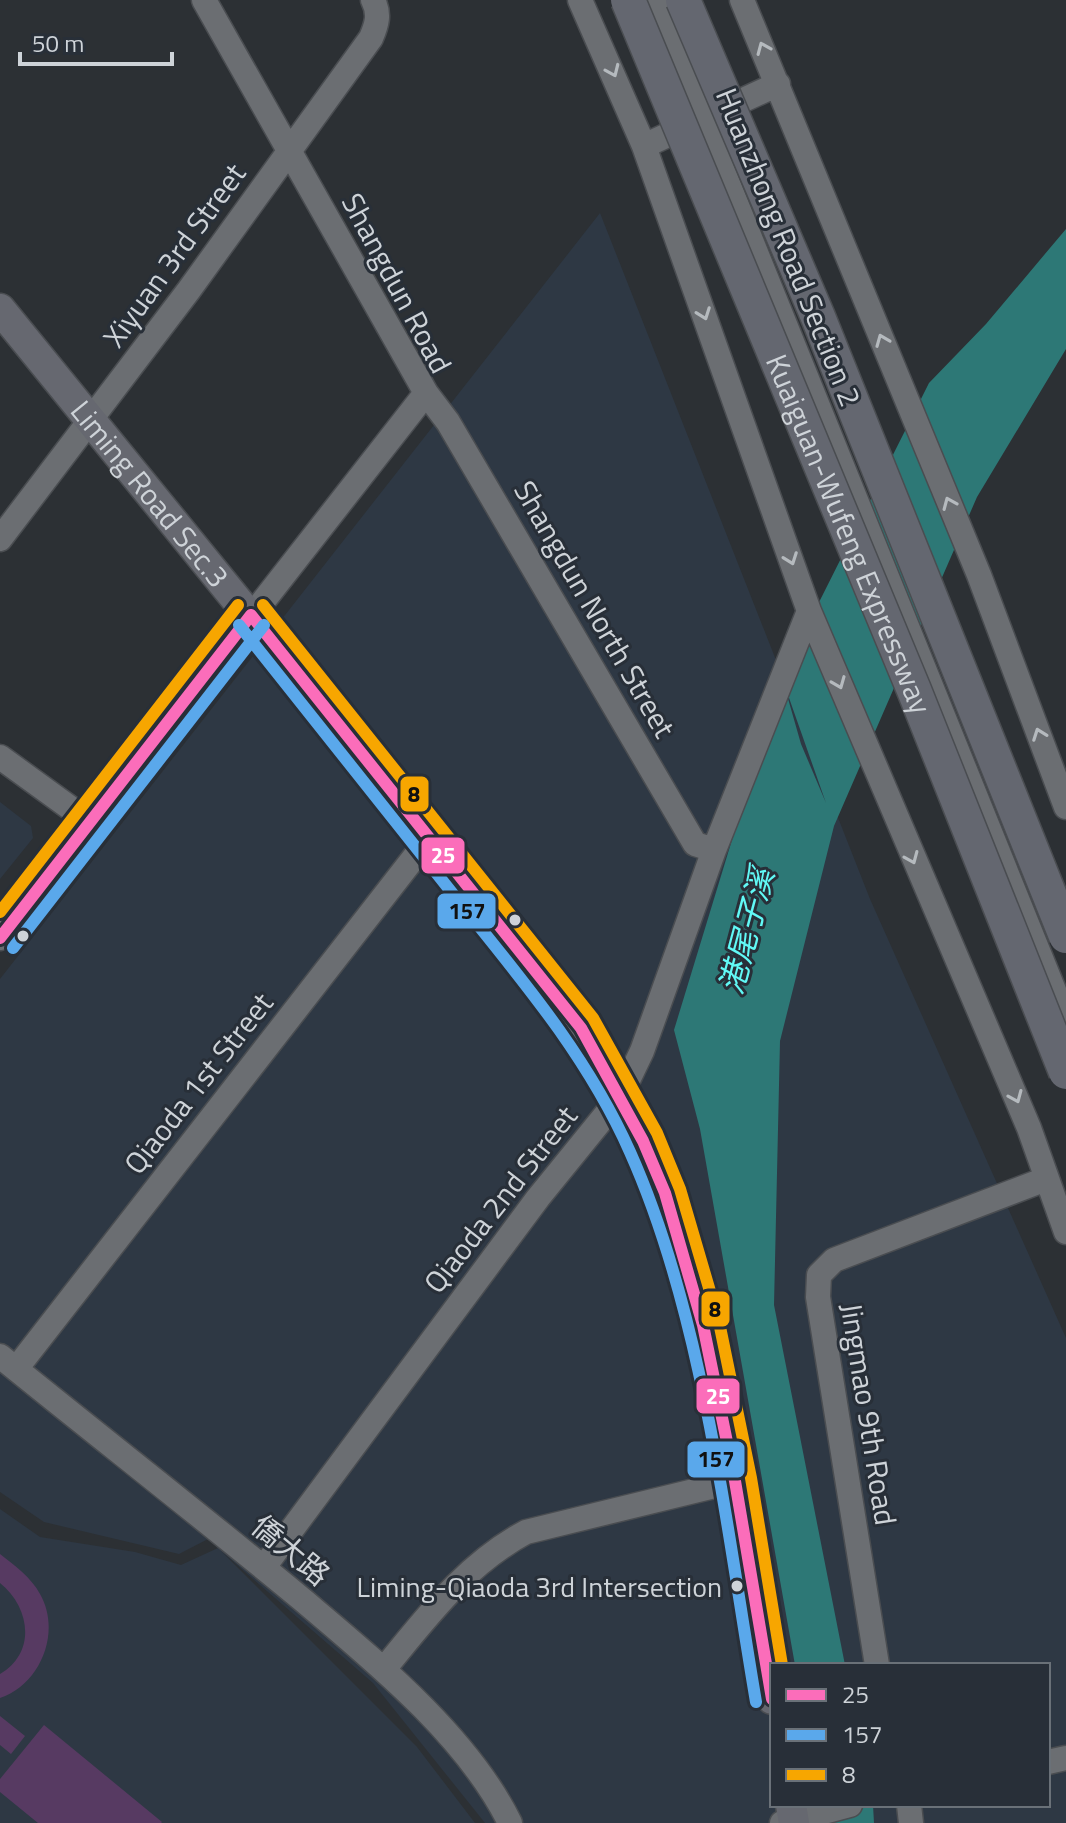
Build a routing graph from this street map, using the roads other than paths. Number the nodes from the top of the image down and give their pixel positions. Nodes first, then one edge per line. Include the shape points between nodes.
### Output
1 (204, 0) edge
2 (373, 0) edge
3 (580, 0) edge
4 (628, 0) edge
5 (654, 0) edge
6 (669, 0) edge
7 (683, 0) edge
8 (742, 0) edge
9 (778, 84) junction
10 (710, 117) junction
11 (644, 146) junction
12 (289, 151) junction
13 (0, 309) edge
14 (426, 393) junction
15 (91, 420) junction
16 (0, 539) edge
17 (809, 611) junction
18 (251, 615) junction
19 (0, 757) edge
20 (1066, 807) edge
21 (91, 823) junction
22 (430, 837) junction
23 (714, 850) junction
24 (1066, 936) edge
25 (0, 938) edge
26 (1066, 990) edge
27 (1066, 1020) edge
28 (1066, 1072) edge
29 (620, 1097) junction
30 (1046, 1179) junction
31 (1066, 1232) edge
32 (8, 1363) edge
33 (735, 1481) junction
34 (264, 1567) junction
35 (877, 1663) edge
36 (384, 1669) junction
37 (770, 1687) edge
38 (841, 1807) edge
39 (790, 1818) edge
40 (510, 1823) edge

1 - 12 street, Shangdun Road
2 - 12 street, Xiyuan 3rd Street via 378,8 371,38
3 -> 11 street
4 - 28 highway, Kuaiguan-Wufeng Expressway, bridge via 903,661
5 - 10 street, Huanzhong Road Section 2
6 - 10 street, Huanzhong Road Section 2
7 - 24 highway, Kuaiguan-Wufeng Expressway, bridge via 818,317
9 -> 8 street, Huanzhong Road Section 2
9 - 10 street
20 -> 9 street, Huanzhong Road Section 2 via 979,575
10 - 11 street
10 - 26 street, Huanzhong Road Section 2 via 869,492
10 - 27 street, Huanzhong Road Section 2
11 -> 17 street
12 - 14 street, Shangdun Road
12 - 15 street, Xiyuan 3rd Street
13 - 15 main road, Liming Road Sec.3
14 - 18 street, Shangdun Road
14 - 23 street, Shangdun North Street via 448,422 695,844
15 - 16 street, Xiyuan 3rd Street
15 - 18 main road, Liming Road Sec.3
17 - 23 street, Qiaoda 2nd Street
17 -> 30 street
18 - 21 street, Shangdun Road
18 - 22 main road, Liming Road Sec.3
19 - 21 street
21 - 25 street, Shangdun Road
22 - 29 main road, Liming Road Sec.3 via 581,1028
22 - 32 street, Qiaoda 1st Street
23 - 29 street, Qiaoda 2nd Street via 642,1051
29 - 33 main road, Liming Road Sec.3 via 665,1193 682,1246
29 - 34 street, Qiaoda 2nd Street via 538,1198
30 - 31 street
30 - 35 street, Jingmao 9th Road via 834,1260 819,1275 818,1297
32 - 34 street, 僑大路
33 - 36 street via 526,1532 477,1563 449,1590
33 - 37 main road, Liming Road Sec.3
34 - 36 street, 僑大路
36 - 40 street, 僑大路 via 468,1760
38 - 39 street

